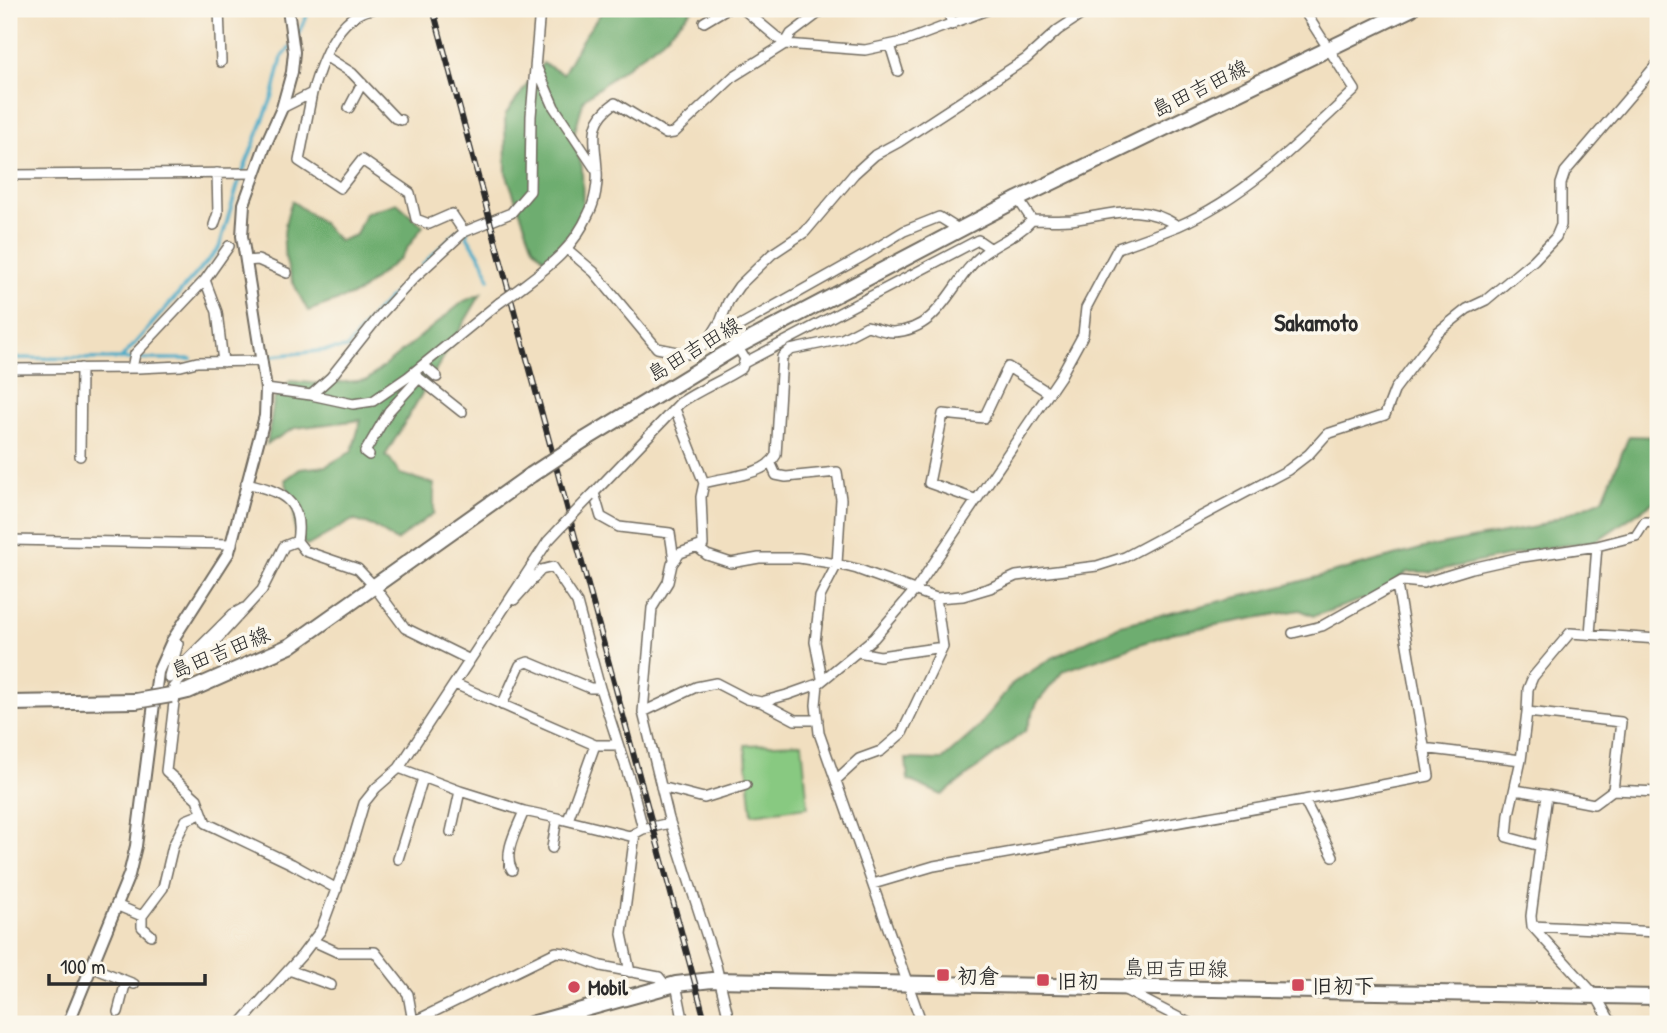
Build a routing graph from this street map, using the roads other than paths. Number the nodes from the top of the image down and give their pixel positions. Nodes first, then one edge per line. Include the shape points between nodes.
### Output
1 (219, 9) edge
2 (288, 9) edge
3 (373, 9) edge
4 (540, 9) edge
5 (726, 9) edge
6 (743, 9) edge
7 (824, 9) edge
8 (948, 9) edge
9 (990, 9) edge
10 (1090, 9) edge
11 (1303, 9) edge
12 (1411, 9) edge
13 (704, 22) dead end
14 (952, 25) junction
15 (785, 44) junction
16 (890, 45) junction
17 (1329, 50) junction
18 (325, 56) junction
19 (220, 62) dead end
20 (1658, 63) edge
21 (536, 64) junction
22 (898, 71) dead end
23 (362, 83) junction
24 (312, 93) junction
25 (282, 108) junction
26 (349, 108) dead end
27 (401, 120) dead end
28 (597, 172) junction
29 (217, 173) junction
30 (252, 173) junction
31 (9, 175) edge
32 (1018, 199) junction
33 (1032, 220) junction
34 (214, 225) dead end
35 (1178, 226) junction
36 (465, 230) junction
37 (960, 230) junction
38 (229, 246) dead end
39 (991, 249) junction
40 (568, 250) junction
41 (246, 261) junction
42 (287, 273) dead end
43 (205, 280) junction
44 (721, 320) junction
45 (728, 332) junction
46 (738, 346) junction
47 (261, 357) junction
48 (222, 358) junction
49 (744, 363) junction
50 (423, 365) junction
51 (81, 368) junction
52 (132, 368) junction
53 (9, 369) edge
54 (416, 376) junction
55 (437, 377) dead end
56 (266, 389) junction
57 (1049, 393) junction
58 (311, 395) junction
59 (675, 409) junction
60 (462, 412) dead end
61 (369, 455) dead end
62 (80, 456) dead end
63 (771, 464) junction
64 (704, 483) junction
65 (246, 484) junction
66 (593, 495) junction
67 (977, 500) junction
68 (1658, 523) edge
69 (9, 540) edge
70 (297, 541) junction
71 (232, 544) junction
72 (1597, 546) junction
73 (697, 547) junction
74 (674, 561) junction
75 (837, 564) junction
76 (1397, 584) junction
77 (374, 586) junction
78 (916, 589) junction
79 (936, 598) junction
80 (249, 605) junction
81 (494, 622) junction
82 (1293, 633) dead end
83 (1590, 634) junction
84 (1658, 639) edge
85 (172, 641) junction
86 (943, 647) junction
87 (858, 652) junction
88 (470, 660) junction
89 (820, 681) junction
90 (455, 684) junction
91 (600, 688) junction
92 (170, 695) junction
93 (761, 702) junction
94 (9, 703) edge
95 (502, 705) junction
96 (643, 712) junction
97 (1527, 712) junction
98 (818, 720) junction
99 (618, 745) junction
100 (595, 746) junction
101 (1423, 748) junction
102 (1521, 760) junction
103 (399, 768) junction
104 (423, 778) junction
105 (836, 780) junction
106 (746, 785) dead end
107 (660, 787) junction
108 (1515, 790) junction
109 (1613, 790) junction
110 (460, 791) junction
111 (1658, 792) edge
112 (1547, 795) junction
113 (1304, 800) junction
114 (524, 811) junction
115 (201, 814) junction
116 (557, 818) junction
117 (568, 820) junction
118 (670, 823) junction
119 (639, 831) junction
120 (451, 832) dead end
121 (1540, 846) junction
122 (552, 848) dead end
123 (1333, 856) dead end
124 (398, 859) dead end
125 (512, 870) dead end
126 (873, 884) junction
127 (337, 889) junction
128 (116, 905) junction
129 (142, 916) junction
130 (1532, 926) junction
131 (1658, 932) edge
132 (151, 935) dead end
133 (313, 941) junction
134 (91, 967) junction
135 (289, 970) junction
136 (630, 972) junction
137 (718, 980) junction
138 (908, 983) junction
139 (331, 985) dead end
140 (671, 985) junction
141 (1120, 987) junction
142 (1595, 996) junction
143 (1658, 997) edge
144 (118, 1012) dead end
145 (411, 1023) edge
146 (68, 1024) edge
147 (240, 1024) edge
148 (530, 1024) edge
149 (684, 1024) edge
150 (730, 1024) edge
151 (922, 1024) edge
152 (1191, 1024) edge
153 (1612, 1024) edge

1 - 19 street
2 - 25 street via 294,51
3 - 18 street via 351,17
4 - 21 street
5 - 13 street
6 - 15 street
7 - 15 street
8 - 14 street
9 - 14 street
10 - 44 street via 1026,59 875,155 805,232 772,254 739,286
11 - 17 street
12 - 17 main road, 島田吉田線
14 - 16 street
15 - 16 street via 865,50
15 - 28 street via 734,76 674,133 666,134 615,103 601,116 593,140
16 - 22 street
17 - 32 main road, 島田吉田線
17 - 35 street via 1355,90 1291,152 1240,191
18 - 23 street
18 - 24 street
20 - 79 street via 1565,172 1556,237 1486,300 1438,332 1395,389 1385,415 1327,434 1288,470 1125,557 1097,566 1016,576 963,596
21 - 28 street via 554,107
21 - 36 street via 530,191 511,213
23 - 26 street
23 - 27 street
24 - 25 street
24 - 36 street via 299,160 340,188 362,160 410,193 416,219 429,224 452,215
25 - 30 street
28 - 40 street via 590,212
29 - 30 street
29 - 31 street
29 - 34 street
30 - 41 street via 244,204
32 - 33 street
32 - 37 main road, 島田吉田線
33 - 35 street via 1070,220 1124,211 1162,216
33 - 39 street via 1023,231
35 - 57 street via 1118,248 1086,308 1083,335
36 - 58 street via 414,278
37 - 45 street via 939,217 904,231
37 - 46 main road, 島田吉田線
38 - 43 street
39 - 49 street via 978,240
39 - 63 street via 982,254 939,311 917,326 892,332 867,326 842,339 782,357 776,455
40 - 44 street via 594,272 657,348 687,355 707,343
40 - 50 street, bridge
41 - 42 street via 258,260
41 - 47 street
43 - 48 street via 217,312
43 - 52 street via 135,354
44 - 45 street
45 - 46 street
46 - 49 street
46 - 77 main road, 島田吉田線, bridge via 584,440
47 - 48 street
47 - 56 street
48 - 52 street
49 - 59 street
50 - 54 street
50 - 55 street
51 - 52 street
51 - 53 street
51 - 62 street
54 - 58 street via 373,401 353,404
54 - 60 street
54 - 61 street via 389,411 365,452
56 - 58 street
56 - 65 street via 265,416
57 - 67 street
57 - 67 street via 1008,367 984,418 943,414 929,483
59 - 64 street
59 - 66 street
63 - 64 street
63 - 75 street via 776,475 786,477 837,472 841,499
64 - 73 street via 703,545
65 - 70 street via 272,489 294,507 300,523
65 - 71 street
66 - 74 street via 601,517 619,527 670,533
66 - 81 street, bridge via 548,541
67 - 78 street
68 - 72 street via 1646,522 1636,536
69 - 71 street
70 - 77 street via 305,551 358,569
70 - 80 street via 284,546 262,590
71 - 85 street
72 - 76 street via 1516,558 1423,583
72 - 83 street
73 - 74 street via 680,552
73 - 75 street via 731,564 759,558 799,558
74 - 96 street via 652,608
75 - 78 street
75 - 89 street via 820,597 815,642
76 - 82 street via 1322,626
76 - 101 street
77 - 88 street via 405,628
77 - 92 main road, 島田吉田線 via 290,646
78 - 79 street
78 - 87 street
79 - 86 street
80 - 85 street via 233,614 169,678 178,643
80 - 92 street
81 - 88 street
81 - 91 street via 541,570 553,568 577,603
83 - 84 street
83 - 97 street via 1570,633 1533,677
85 - 128 street via 158,672 130,875
86 - 87 street via 880,656
86 - 105 street via 902,733 881,751 859,759
87 - 89 street
88 - 90 street
89 - 93 street
89 - 98 street
90 - 95 street
90 - 103 street
91 - 95 street via 528,662 520,665
91 - 99 street
92 - 94 main road, 島田吉田線, bridge via 136,701
92 - 115 street via 166,771 197,799
93 - 96 street via 716,683 696,687
93 - 98 street via 795,720
95 - 100 street
96 - 107 street
97 - 102 street
97 - 109 street via 1621,722
98 - 105 street
99 - 100 street
99 - 119 street via 633,790
100 - 117 street
101 - 102 street
101 - 113 street via 1429,776
102 - 108 street
103 - 104 street
103 - 127 street via 364,803
104 - 110 street
104 - 124 street
105 - 126 street
106 - 107 street via 704,797
107 - 118 street
108 - 112 street
108 - 121 street via 1507,837
109 - 111 street
109 - 112 street via 1594,804
110 - 114 street
110 - 120 street
112 - 121 street
113 - 123 street
113 - 126 street via 934,866
114 - 116 street
114 - 125 street via 510,847
115 - 127 street via 206,823
115 - 129 street via 186,820 173,846 163,888
116 - 117 street
116 - 122 street
117 - 119 street via 631,836
118 - 119 street
118 - 137 street
119 - 136 street via 622,934
121 - 130 street
126 - 138 street
127 - 133 street
128 - 129 street
128 - 134 street
129 - 132 street via 142,927
130 - 131 street
130 - 142 street
133 - 135 street
133 - 145 street via 337,952 374,952 408,994
134 - 144 street via 130,982
134 - 146 street
135 - 139 street
135 - 147 street
136 - 140 street via 659,977
136 - 145 street via 556,952
137 - 138 main road, 島田吉田線
137 - 140 main road, 島田吉田線
137 - 150 street
138 - 141 main road, 島田吉田線
138 - 151 street
140 - 148 main road, 島田吉田線
140 - 149 street
141 - 142 main road, 島田吉田線
141 - 152 street
142 - 143 main road, 島田吉田線
142 - 153 street

